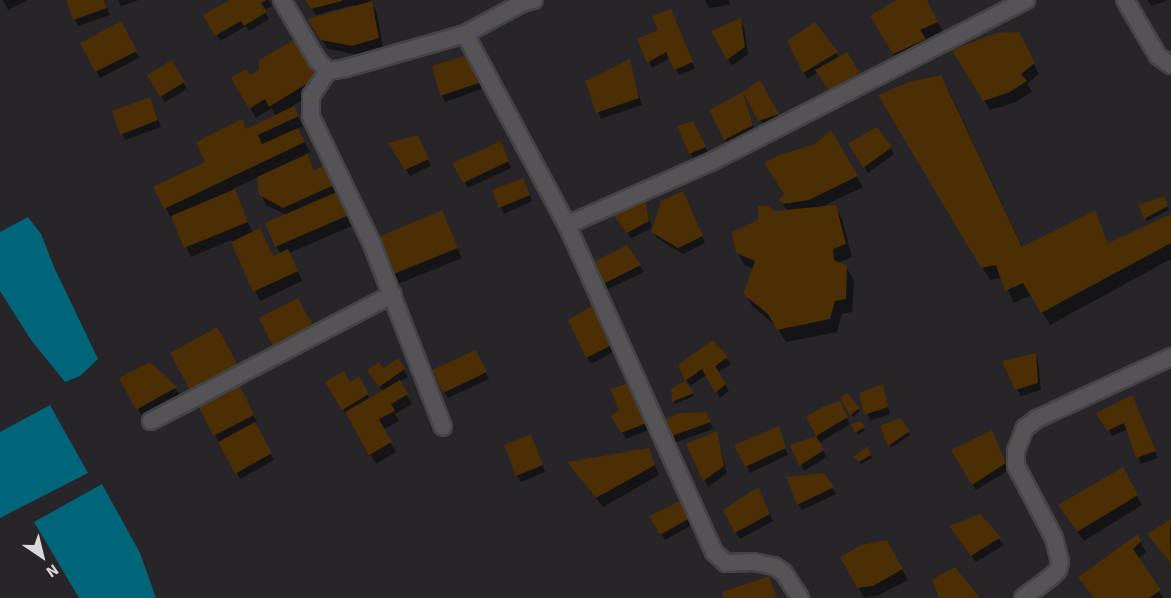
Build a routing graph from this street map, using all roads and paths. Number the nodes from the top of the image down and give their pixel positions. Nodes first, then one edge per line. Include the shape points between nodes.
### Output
1 (282, 0) edge
2 (534, 0) edge
3 (1026, 0) edge
4 (1125, 0) edge
5 (465, 34) junction
6 (1171, 65) edge
7 (328, 71) junction
8 (567, 225) junction
9 (393, 294) junction
10 (1171, 357) edge
11 (151, 421) dead end
12 (443, 426) dead end
13 (800, 598) edge
14 (1023, 598) edge

1 - 7 street via 317,60
2 - 5 street
3 - 8 street via 713,161
4 - 6 street via 1158,56
5 - 7 street
5 - 8 street
7 - 9 street via 311,96 311,117
8 - 13 street via 714,552 726,563 774,566 784,573
9 - 11 street
9 - 12 street
10 - 14 street via 1025,428 1016,451 1016,466 1054,538 1060,562 1050,578

